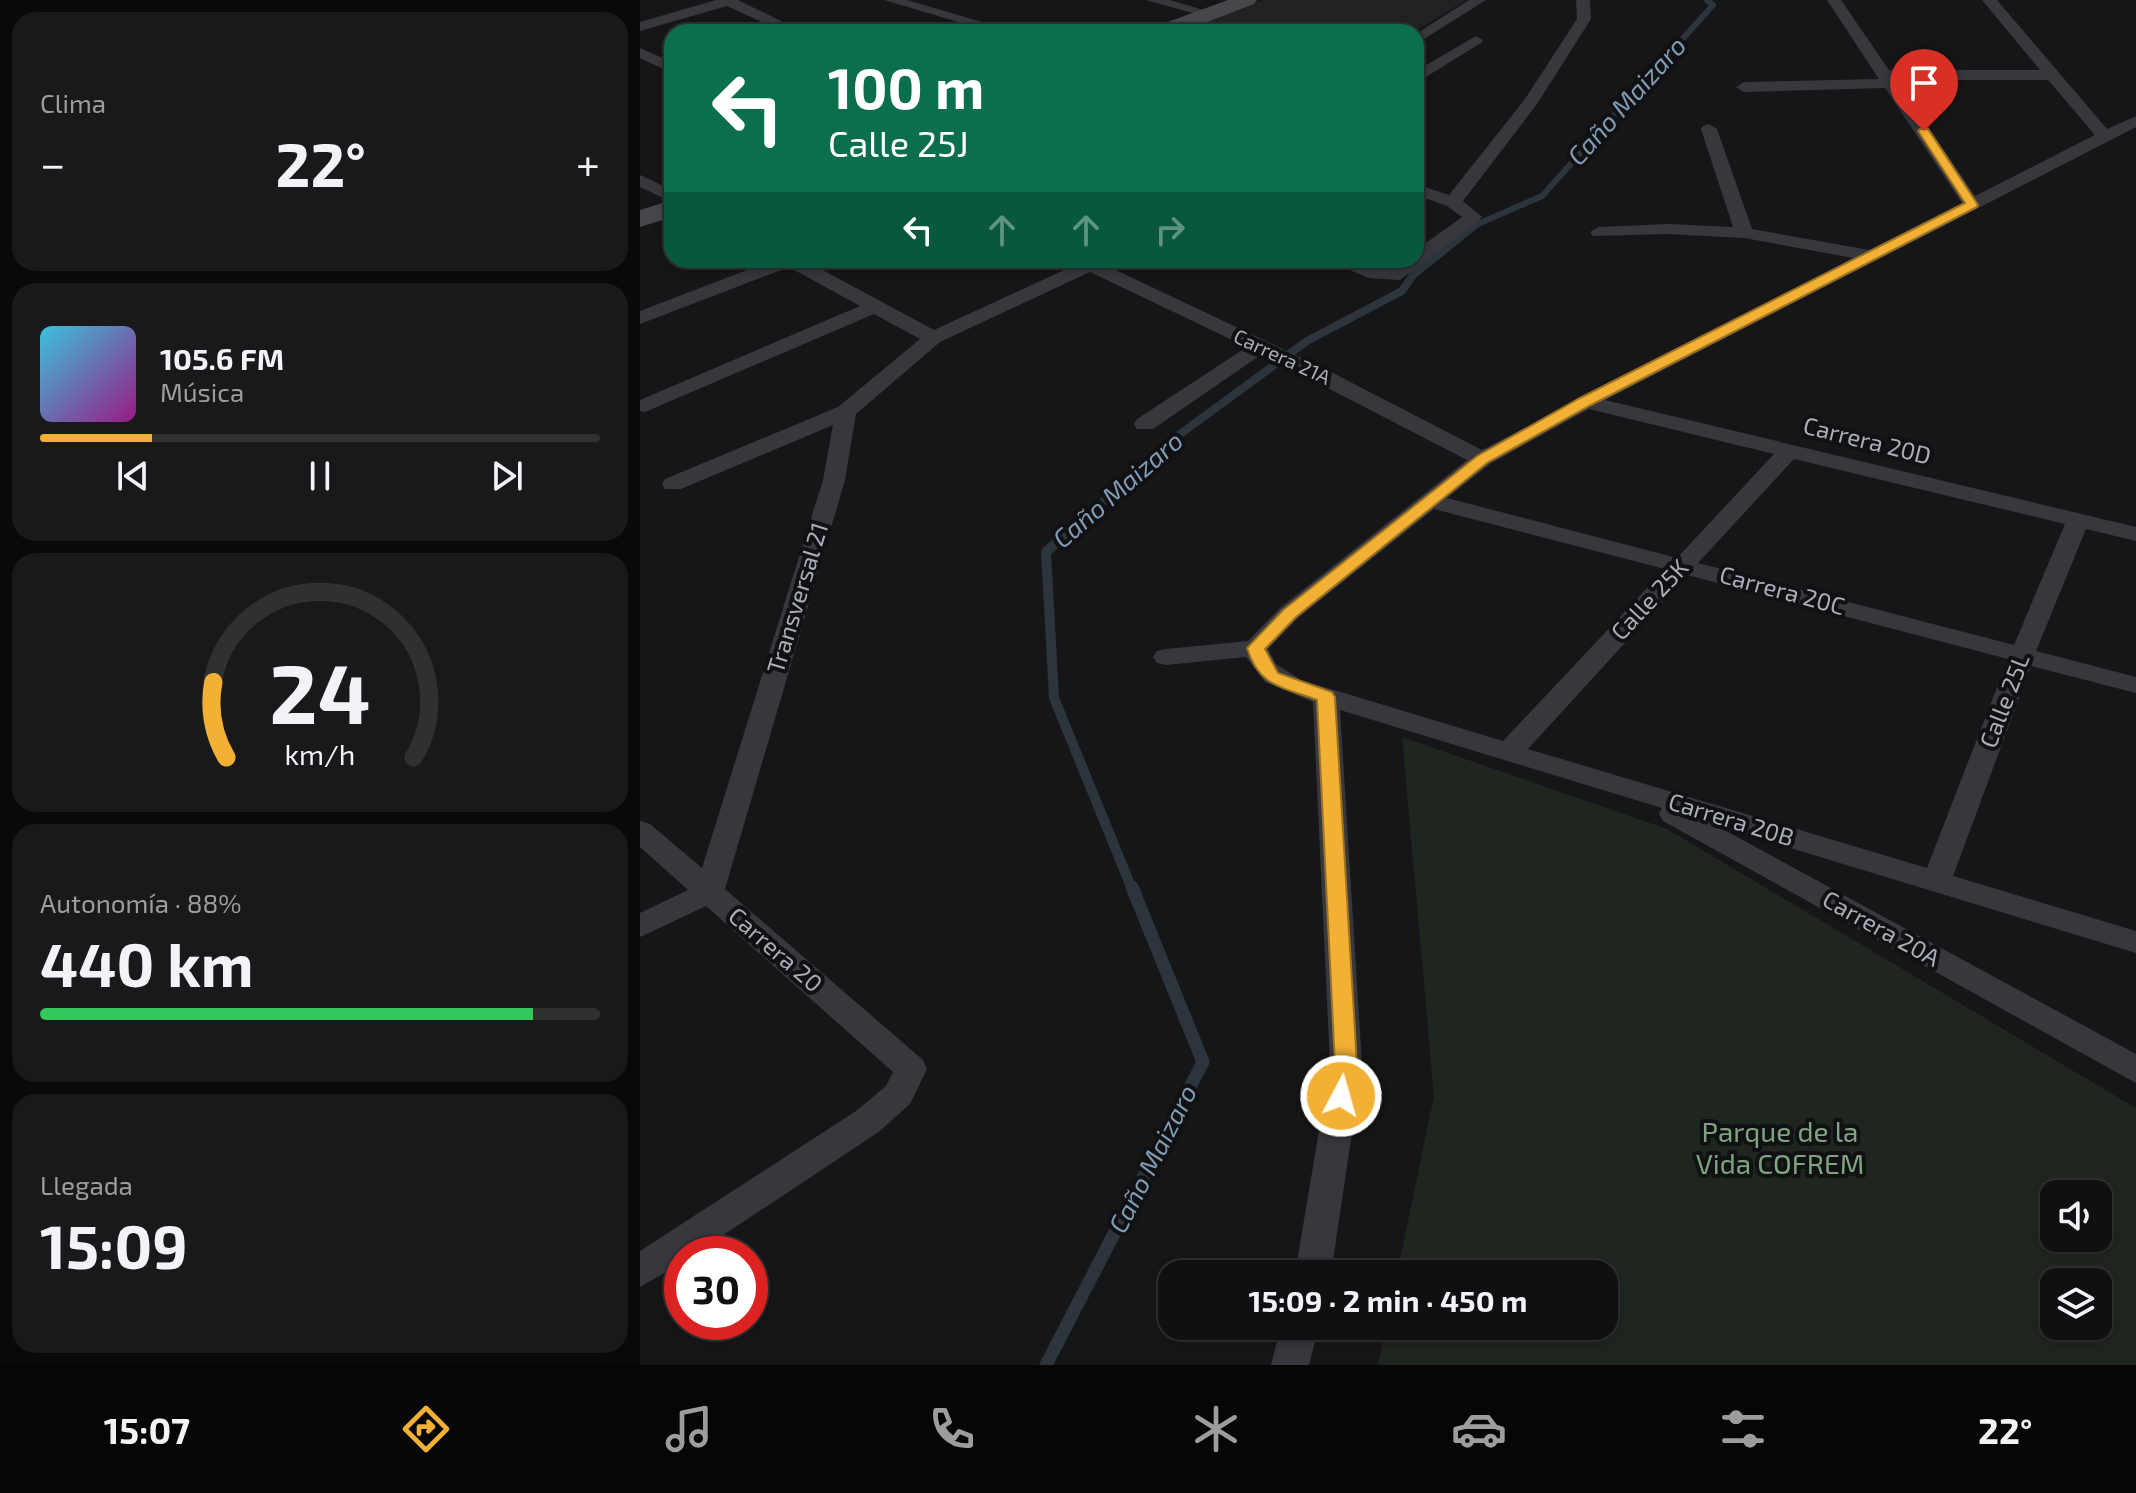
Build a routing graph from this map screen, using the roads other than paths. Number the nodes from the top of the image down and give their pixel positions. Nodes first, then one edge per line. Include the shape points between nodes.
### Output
1 (730, 0) edge
2 (891, 0) edge
3 (1153, 0) edge
4 (1247, 0) edge
5 (1479, 0) edge
6 (1583, 0) edge
7 (1834, 0) edge
8 (1989, 0) edge
9 (1210, 14) junction
10 (780, 24) edge
11 (980, 24) edge
12 (1183, 24) edge
13 (640, 27) edge
14 (1424, 35) edge
15 (1476, 40) dead end
16 (640, 52) edge
17 (664, 64) edge
18 (1424, 69) edge
19 (2050, 75) junction
20 (1890, 79) junction
21 (1744, 87) dead end
22 (2136, 121) edge
23 (1709, 129) dead end
24 (2105, 137) junction
25 (640, 180) edge
26 (1424, 192) edge
27 (664, 193) edge
28 (1453, 202) junction
29 (1972, 205) junction
30 (664, 211) edge
31 (640, 219) edge
32 (1599, 232) dead end
33 (1744, 233) junction
34 (1424, 254) edge
35 (1871, 256) junction
36 (769, 268) edge
37 (805, 268) edge
38 (1079, 268) edge
39 (1103, 268) edge
40 (1361, 268) edge
41 (1404, 268) edge
42 (876, 306) junction
43 (640, 318) edge
44 (933, 338) junction
45 (1267, 350) junction
46 (1586, 402) junction
47 (645, 406) dead end
48 (846, 412) junction
49 (1145, 424) dead end
50 (1791, 449) junction
51 (1482, 459) junction
52 (673, 484) dead end
53 (1428, 500) junction
54 (2078, 521) junction
55 (2136, 534) edge
56 (1683, 565) junction
57 (1255, 648) junction
58 (2022, 655) junction
59 (1166, 657) dead end
60 (2136, 685) edge
61 (1326, 697) junction
62 (1509, 752) junction
63 (1626, 788) junction
64 (640, 831) edge
65 (1936, 882) junction
66 (709, 892) junction
67 (640, 926) edge
68 (2136, 942) edge
69 (2136, 1070) edge
70 (1315, 1260) edge
71 (640, 1271) edge
72 (1296, 1340) edge
73 (1290, 1365) edge

1 - 10 street
1 - 13 street
2 - 11 street
3 - 9 street
4 - 9 street
5 - 14 street
6 - 28 street via 1584,19 1566,47
7 - 20 street
8 - 19 street
9 - 12 street
15 - 18 street
16 - 17 street
19 - 20 street
19 - 24 street
20 - 21 street
20 - 29 street
22 - 24 street
23 - 33 street
24 - 29 street
25 - 27 street
26 - 28 street
28 - 34 street via 1473,217
29 - 35 street
30 - 31 street
32 - 33 street
33 - 35 street
35 - 46 street
36 - 43 street
37 - 42 street
38 - 44 street
39 - 45 street, Carrera 21A
40 - 41 street via 1393,276
42 - 44 street
42 - 47 street
44 - 48 street
45 - 49 street
45 - 51 street, Carrera 21A
46 - 50 street, Carrera 20D
46 - 51 street
48 - 52 street
48 - 66 street, Transversal 21 via 834,480
50 - 54 street, Carrera 20D
50 - 56 street, Calle 25K
51 - 53 street
53 - 56 street, Carrera 20C
53 - 57 street via 1289,613
54 - 55 street, Carrera 20D
54 - 58 street, Calle 25L
56 - 58 street, Carrera 20C
56 - 62 street, Calle 25K
57 - 59 street
57 - 61 street, Carrera 20B via 1271,677
58 - 60 street, Carrera 20C
58 - 65 street, Calle 25L
61 - 62 street, Carrera 20B
61 - 70 street via 1346,1065
62 - 63 street, Carrera 20B
63 - 65 street, Carrera 20B
63 - 69 street, Carrera 20A
64 - 66 street, Carrera 20
65 - 68 street, Carrera 20B
66 - 67 street
66 - 71 street, Carrera 20 via 911,1069 898,1095 868,1121
72 - 73 street

